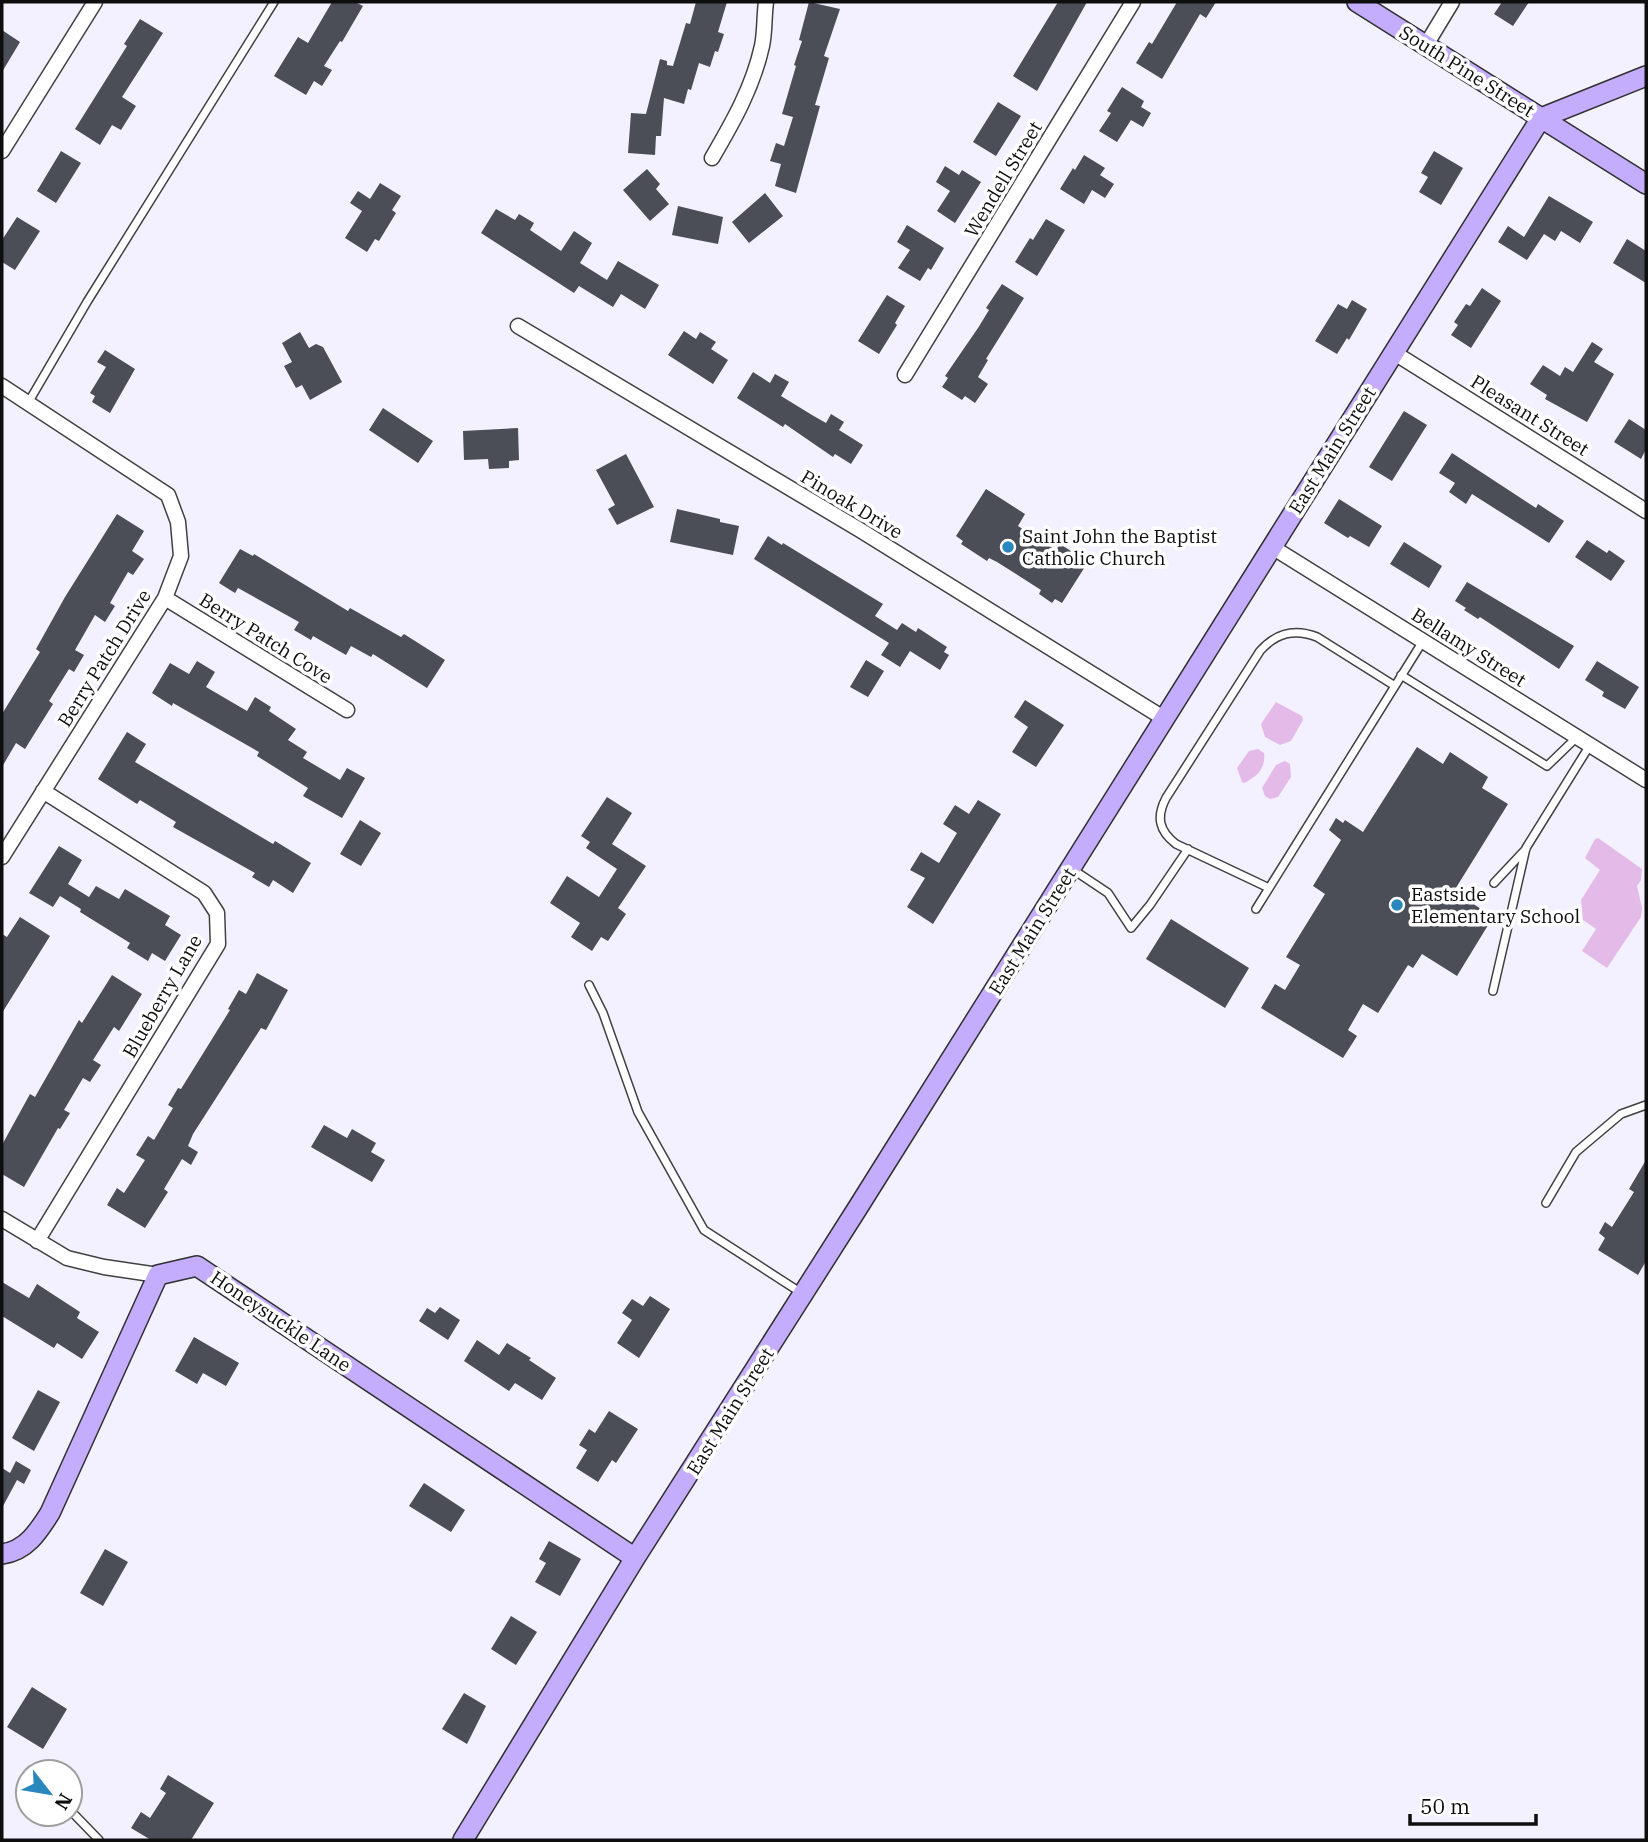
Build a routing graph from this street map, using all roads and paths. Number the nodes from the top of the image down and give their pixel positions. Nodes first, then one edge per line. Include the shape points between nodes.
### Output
1 (95, 2) edge
2 (274, 2) edge
3 (766, 2) edge
4 (1133, 2) edge
5 (1357, 2) edge
6 (1452, 2) edge
7 (1426, 44) junction
8 (1646, 76) edge
9 (1541, 118) junction
10 (2, 151) edge
11 (712, 158) dead end
12 (1646, 184) edge
13 (518, 326) dead end
14 (1393, 352) junction
15 (905, 375) dead end
16 (2, 386) edge
17 (28, 403) junction
18 (1646, 511) edge
19 (1272, 547) junction
20 (165, 598) junction
21 (1423, 641) junction
22 (1401, 675) junction
23 (1395, 686) junction
24 (347, 710) dead end
25 (1165, 719) junction
26 (1577, 737) junction
27 (1590, 745) junction
28 (1646, 780) edge
29 (43, 791) junction
30 (1527, 848) junction
31 (1188, 849) junction
32 (2, 857) edge
33 (1071, 869) junction
34 (1494, 883) dead end
35 (1269, 888) junction
36 (1256, 909) dead end
37 (589, 985) dead end
38 (1493, 991) dead end
39 (1646, 1105) edge
40 (1546, 1203) dead end
41 (2, 1219) edge
42 (37, 1241) junction
43 (158, 1275) junction
44 (804, 1294) junction
45 (2, 1554) edge
46 (635, 1558) junction
47 (84, 1824) edge
48 (99, 1840) edge
49 (463, 1840) edge

1 - 10 street
2 - 17 lane
3 - 11 street via 755,72 739,113
4 - 15 street, Wendell Street
5 - 7 street, South Pine Street
6 - 7 street
7 - 9 street, South Pine Street
8 - 9 street
9 - 12 street, South Pine Street
9 - 14 street, East Main Street
13 - 25 street, Pinoak Drive
14 - 18 street, Pleasant Street
14 - 19 street, East Main Street
16 - 17 street, Berry Patch Drive
17 - 20 street, Berry Patch Drive via 168,495 178,522 181,556
19 - 21 street, Bellamy Street
19 - 25 street, East Main Street
20 - 24 street, Berry Patch Cove
20 - 29 street, Berry Patch Drive
21 - 22 lane
21 - 26 street, Bellamy Street
22 - 23 lane
22 - 26 lane via 1547,766
23 - 31 lane via 1317,637 1292,632 1268,642 1161,808 1159,818 1167,838
23 - 35 lane
25 - 33 street, East Main Street
26 - 27 street, Bellamy Street
27 - 28 street, Bellamy Street
27 - 30 lane
29 - 32 street, Berry Patch Drive
29 - 42 street, Blueberry Lane via 204,892 216,913 218,944
30 - 34 lane
30 - 38 lane
31 - 33 lane via 1131,928 1108,893
31 - 35 lane
33 - 44 street, East Main Street
35 - 36 lane
37 - 44 lane via 604,1013 638,1112 704,1230
39 - 40 lane via 1621,1114 1576,1152
41 - 42 street
42 - 43 street via 66,1258
43 - 45 street via 43,1524 36,1536 12,1553
43 - 46 street, Honeysuckle Lane via 197,1265
44 - 46 street, East Main Street
46 - 49 street, East Main Street
47 - 48 lane

